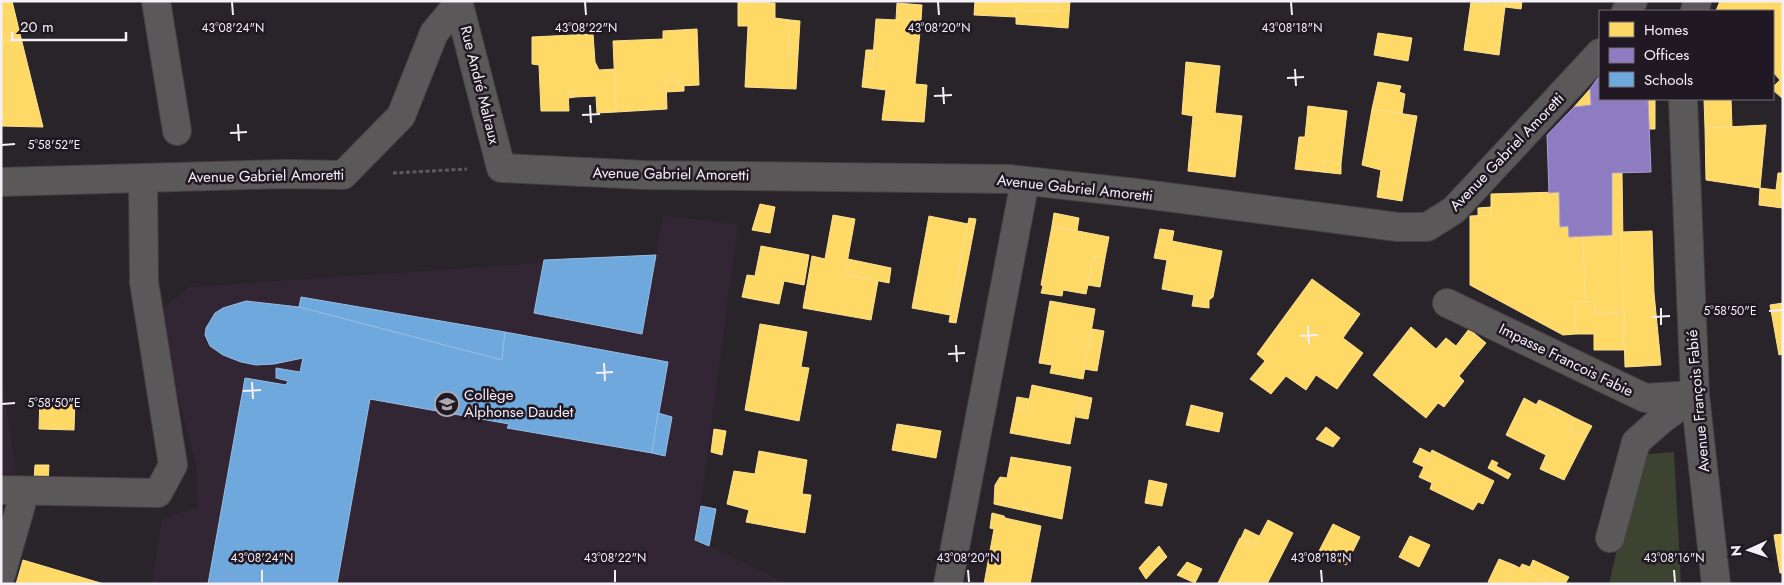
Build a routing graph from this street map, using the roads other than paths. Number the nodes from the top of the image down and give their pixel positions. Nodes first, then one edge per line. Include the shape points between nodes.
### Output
1 (156, 1) edge
2 (459, 2) edge
3 (1599, 53) edge
4 (1683, 100) edge
5 (177, 131) dead end
6 (501, 168) joint
7 (343, 175) joint
8 (143, 178) junction
9 (1025, 181) junction
10 (1, 182) edge
11 (1447, 302) dead end
12 (1695, 395) junction
13 (13, 490) edge
14 (1610, 538) dead end
15 (1, 574) edge
16 (948, 584) edge
17 (1716, 584) edge

1 - 5 street
2 - 6 street, Rue André Malraux
2 - 7 street, Rue André Malraux via 434,33 400,116
3 - 9 street, Avenue Gabriel Amoretti via 1454,210 1427,227 1398,227
4 - 12 street, Avenue François Fabié
6 - 9 street, Avenue Gabriel Amoretti via 645,175
7 - 8 street, Avenue Gabriel Amoretti
8 - 10 street, Avenue Gabriel Amoretti
8 - 13 street via 144,282 173,465 158,493
9 - 16 street
11 - 12 street, Impasse Francois Fabie via 1645,398
12 - 14 street via 1636,442
12 - 17 street, Avenue François Fabié
13 - 15 street

